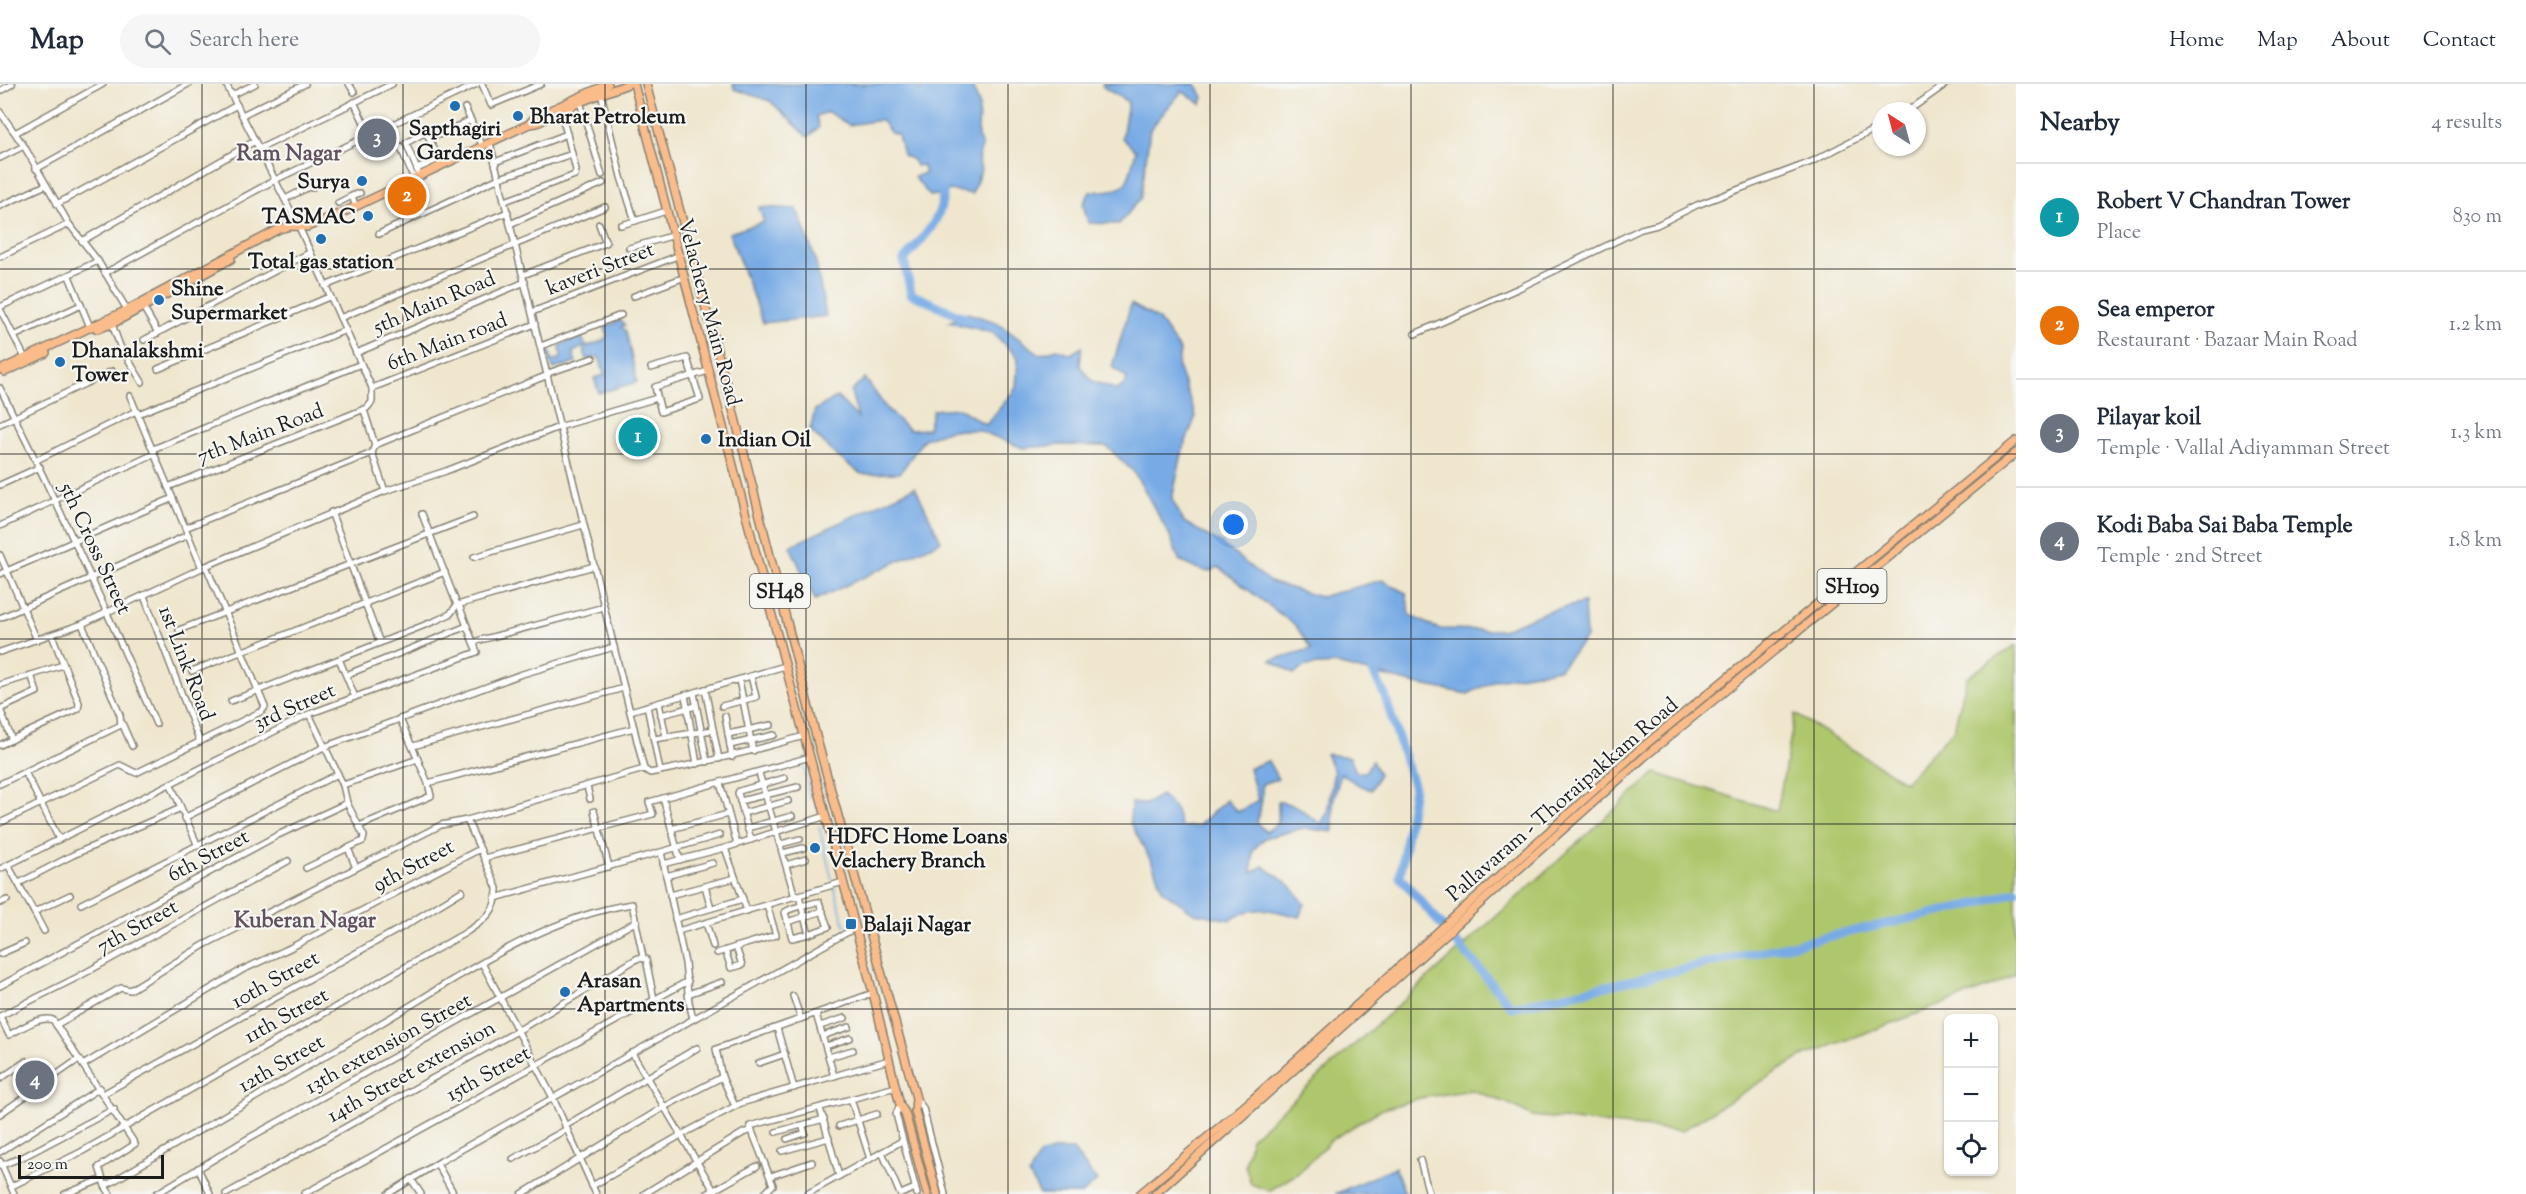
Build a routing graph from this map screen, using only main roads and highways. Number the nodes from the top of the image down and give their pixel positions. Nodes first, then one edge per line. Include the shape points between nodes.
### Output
1 (608, 84) edge
2 (628, 84) edge
3 (634, 84) edge
4 (646, 84) edge
5 (529, 124) junction
6 (297, 227) junction
7 (128, 312) junction
8 (0, 371) edge
9 (737, 426) junction
10 (724, 430) junction
11 (2016, 441) edge
12 (2016, 453) edge
13 (1777, 642) junction
14 (1639, 757) junction
15 (1606, 781) junction
16 (1612, 786) junction
17 (1476, 897) junction
18 (1482, 904) junction
19 (1450, 926) junction
20 (892, 1011) junction
21 (878, 1015) junction
22 (1176, 1170) junction
23 (927, 1194) edge
24 (937, 1194) edge
25 (1140, 1194) edge
26 (1155, 1194) edge

1 - 5 main road via 535,117
2 - 5 main road
3 - 10 main road, Velachery Main Road / SH48
4 - 9 main road, Velachery Main Road / SH48
5 - 6 main road via 356,207
6 - 7 main road
6 - 7 main road via 286,226 271,232
7 - 8 main road
7 - 8 main road via 112,324 7,372
9 - 10 main road
9 - 20 main road, Velachery Main Road / SH48
10 - 21 main road, Velachery Main Road / SH48
11 - 13 main road, Pallavaram - Thoraipakkam Road / SH109
12 - 13 main road, Pallavaram - Thoraipakkam Road / SH109
13 - 14 main road, Pallavaram - Thoraipakkam Road / SH109
14 - 15 main road, Pallavaram - Thoraipakkam Road / SH109
14 - 16 main road, Pallavaram - Thoraipakkam Road / SH109
15 - 16 main road
15 - 17 main road, Pallavaram - Thoraipakkam Road / SH109
16 - 18 main road, Pallavaram - Thoraipakkam Road / SH109
17 - 18 main road
17 - 19 main road, Pallavaram - Thoraipakkam Road / SH109
18 - 19 main road, Pallavaram - Thoraipakkam Road / SH109
19 - 22 main road, Pallavaram - Thoraipakkam Road / SH109
20 - 21 main road
20 - 24 main road, Velachery Main Road / SH48
21 - 23 main road, Velachery Main Road / SH48
22 - 25 main road, Pallavaram - Thoraipakkam Road / SH109
22 - 26 main road, Pallavaram - Thoraipakkam Road / SH109

